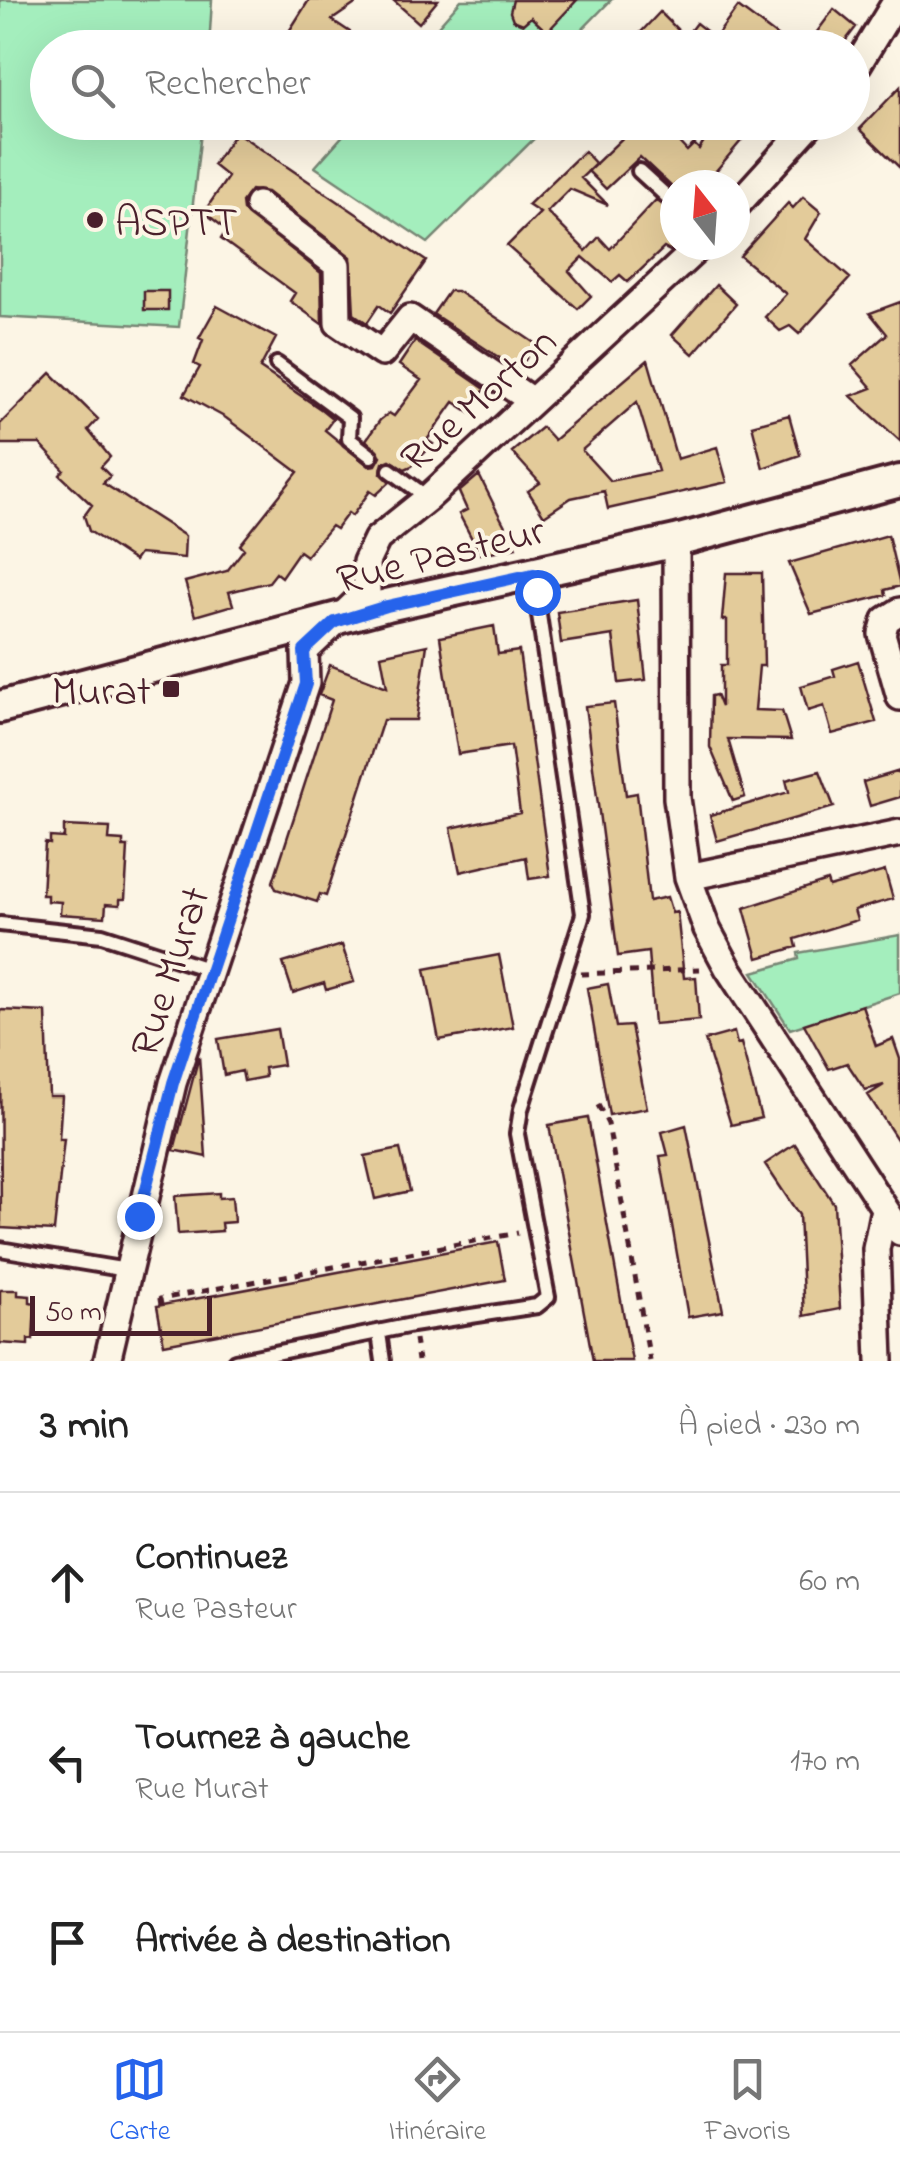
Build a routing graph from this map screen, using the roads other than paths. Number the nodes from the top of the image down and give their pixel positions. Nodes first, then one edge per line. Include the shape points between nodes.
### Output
1 (897, 0) edge
2 (870, 44) edge
3 (796, 140) edge
4 (639, 171) dead end
5 (660, 190) edge
6 (750, 190) edge
7 (258, 206) dead end
8 (685, 260) edge
9 (277, 364) dead end
10 (532, 401) junction
11 (371, 456) dead end
12 (390, 470) dead end
13 (900, 481) edge
14 (428, 498) junction
15 (676, 541) junction
16 (533, 574) junction
17 (900, 611) edge
18 (335, 622) junction
19 (900, 697) edge
20 (0, 707) edge
21 (900, 832) edge
22 (688, 876) junction
23 (0, 924) edge
24 (210, 970) junction
25 (884, 1209) junction
26 (900, 1232) edge
27 (0, 1248) edge
28 (127, 1270) junction
29 (379, 1333) junction
30 (106, 1361) edge
31 (234, 1361) edge
32 (383, 1361) edge
33 (880, 1361) edge

1 - 2 street
3 - 6 street
4 - 5 lane
7 - 10 street via 337,265 338,323 382,353 410,318
8 - 10 street, Rue Morton
9 - 11 lane via 350,418 349,438
10 - 14 street, Rue Morton
12 - 14 lane
13 - 15 street, Rue Pasteur
14 - 18 street, Rue Morton via 377,538 366,562 366,592
15 - 16 street, Rue Pasteur
15 - 22 street via 676,798
16 - 18 street, Rue Pasteur
16 - 29 lane via 584,914 517,1134 548,1297 537,1306
17 - 19 street via 886,620 882,634
18 - 20 street, Rue Pasteur
18 - 24 street, Rue Murat via 304,651 306,684
21 - 22 street
22 - 25 street via 728,968
23 - 24 lane via 102,935
24 - 28 street, Rue Murat via 173,1083
25 - 26 street
25 - 33 street via 876,1249
27 - 28 lane
28 - 30 street, Rue Murat
29 - 31 lane
29 - 32 lane

